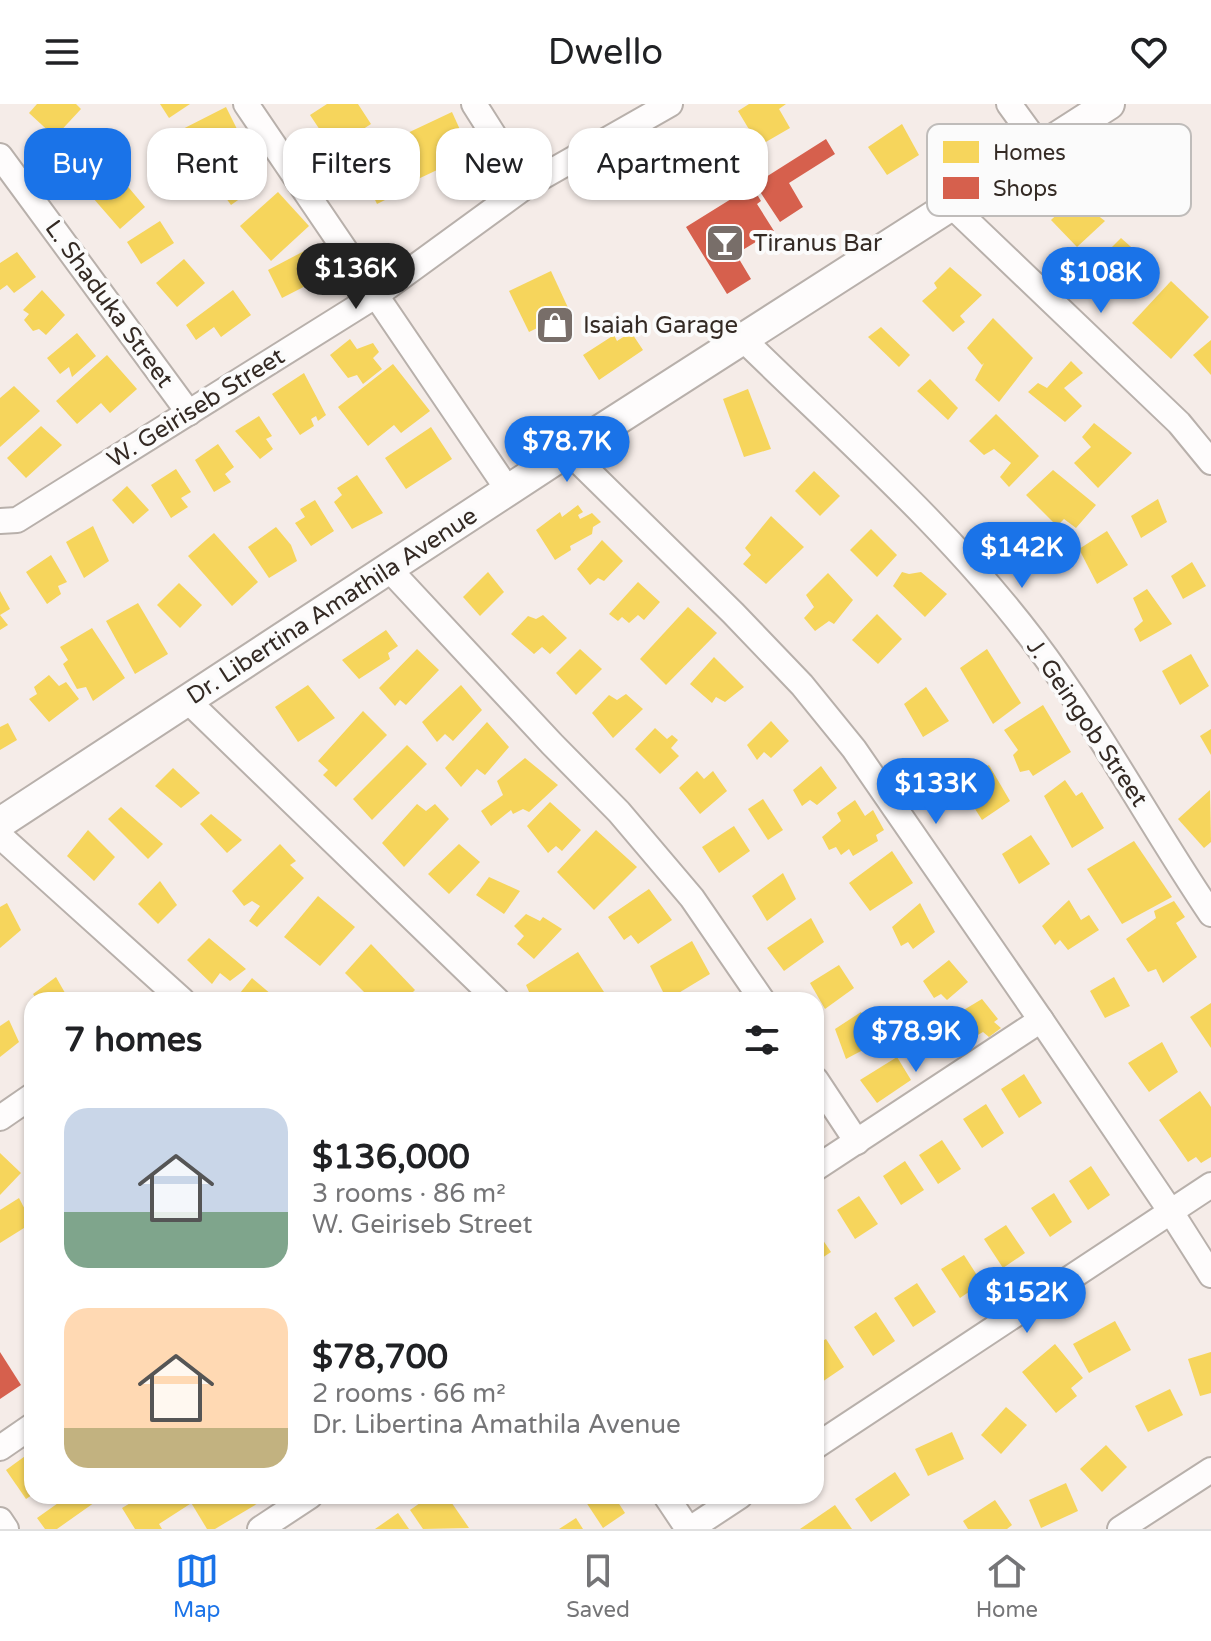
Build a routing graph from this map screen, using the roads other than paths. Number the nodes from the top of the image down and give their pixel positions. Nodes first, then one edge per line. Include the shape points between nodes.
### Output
1 (246, 104) edge
2 (474, 104) edge
3 (670, 104) edge
4 (1009, 104) edge
5 (1109, 104) edge
6 (1024, 124) edge
7 (1078, 124) edge
8 (489, 128) edge
9 (0, 156) edge
10 (552, 171) edge
11 (507, 200) edge
12 (936, 216) edge
13 (962, 216) edge
14 (375, 296) junction
15 (743, 339) junction
16 (189, 413) junction
17 (568, 451) junction
18 (1211, 462) edge
19 (508, 490) junction
20 (0, 521) edge
21 (389, 569) junction
22 (188, 701) junction
23 (0, 823) edge
24 (0, 836) edge
25 (1211, 914) edge
26 (170, 992) edge
27 (489, 992) edge
28 (757, 992) edge
29 (1041, 1020) junction
30 (824, 1092) edge
31 (24, 1102) edge
32 (0, 1118) edge
33 (857, 1142) junction
34 (824, 1163) edge
35 (1211, 1185) edge
36 (1171, 1212) junction
37 (1211, 1275) edge
38 (24, 1432) edge
39 (824, 1441) edge
40 (0, 1448) edge
41 (1211, 1470) edge
42 (298, 1504) edge
43 (672, 1504) edge
44 (728, 1504) edge
45 (0, 1520) edge
46 (6, 1529) edge
47 (260, 1529) edge
48 (689, 1529) edge
49 (1120, 1529) edge

1 - 14 street
2 - 8 street
3 - 10 street, W. Geiriseb Street
4 - 6 street
5 - 7 street, Dr. Libertina Amathila Avenue
9 - 16 street, L. Shaduka Street
11 - 14 street, W. Geiriseb Street
12 - 15 street, Dr. Libertina Amathila Avenue
13 - 18 street via 1179,423
14 - 16 street, W. Geiriseb Street
14 - 19 street
15 - 17 street, Dr. Libertina Amathila Avenue
15 - 25 street, J. Geingob Street via 955,547 1033,640
16 - 20 street, W. Geiriseb Street via 17,520
17 - 19 street, Dr. Libertina Amathila Avenue
17 - 29 street via 802,685 854,749
19 - 21 street, Dr. Libertina Amathila Avenue
21 - 22 street, Dr. Libertina Amathila Avenue
21 - 28 street via 619,812 692,898
22 - 23 street, Dr. Libertina Amathila Avenue
22 - 27 street
24 - 26 street
29 - 33 street
29 - 36 street
30 - 33 street
31 - 32 street
33 - 34 street
35 - 36 street
36 - 37 street
36 - 39 street
38 - 40 street
41 - 49 street
42 - 47 street
43 - 48 street
44 - 48 street
45 - 46 street

